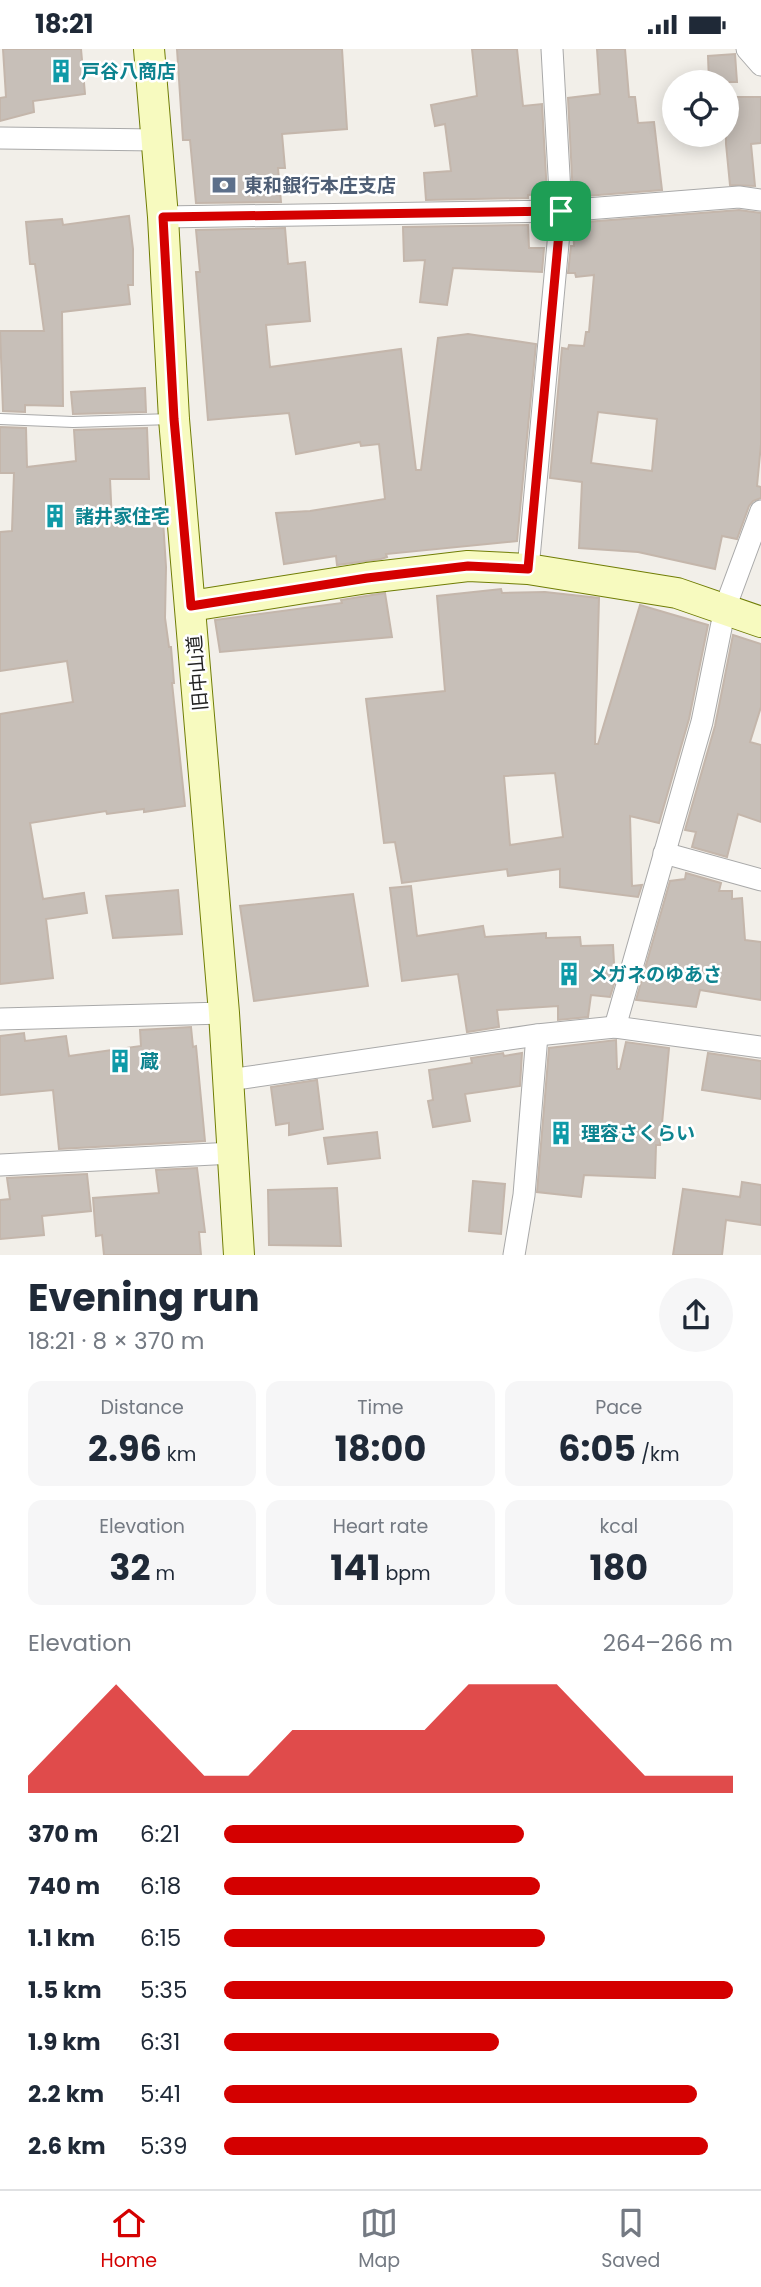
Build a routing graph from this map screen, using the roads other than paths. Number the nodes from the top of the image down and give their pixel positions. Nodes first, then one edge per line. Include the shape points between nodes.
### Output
1 (149, 49) edge
2 (552, 49) edge
3 (747, 49) edge
4 (761, 65) edge
5 (0, 138) edge
6 (157, 140) junction
7 (761, 200) edge
8 (561, 211) junction
9 (163, 217) junction
10 (0, 419) edge
11 (174, 419) junction
12 (761, 511) edge
13 (528, 569) junction
14 (191, 606) junction
15 (725, 608) junction
16 (761, 622) edge
17 (664, 853) junction
18 (761, 880) edge
19 (224, 1013) junction
20 (0, 1019) edge
21 (615, 1027) junction
22 (537, 1035) junction
23 (761, 1047) edge
24 (229, 1080) junction
25 (233, 1153) junction
26 (0, 1165) edge
27 (239, 1255) edge
28 (514, 1255) edge

1 - 6 main road, 旧中山道
2 - 8 street
3 - 4 street
5 - 6 street
6 - 9 main road, 旧中山道
7 - 8 street via 739,197
8 - 9 street
8 - 13 street
9 - 11 main road, 旧中山道
10 - 11 lane
11 - 14 main road, 旧中山道
12 - 15 street
13 - 14 main road via 468,566
13 - 15 main road via 677,593
14 - 19 main road, 旧中山道
15 - 16 main road
15 - 17 street via 702,722
17 - 18 street
17 - 21 street
19 - 20 street
19 - 24 main road, 旧中山道
21 - 22 street
21 - 23 street
22 - 24 street
22 - 28 street via 524,1195
24 - 25 main road, 旧中山道
25 - 26 street
25 - 27 main road, 旧中山道

